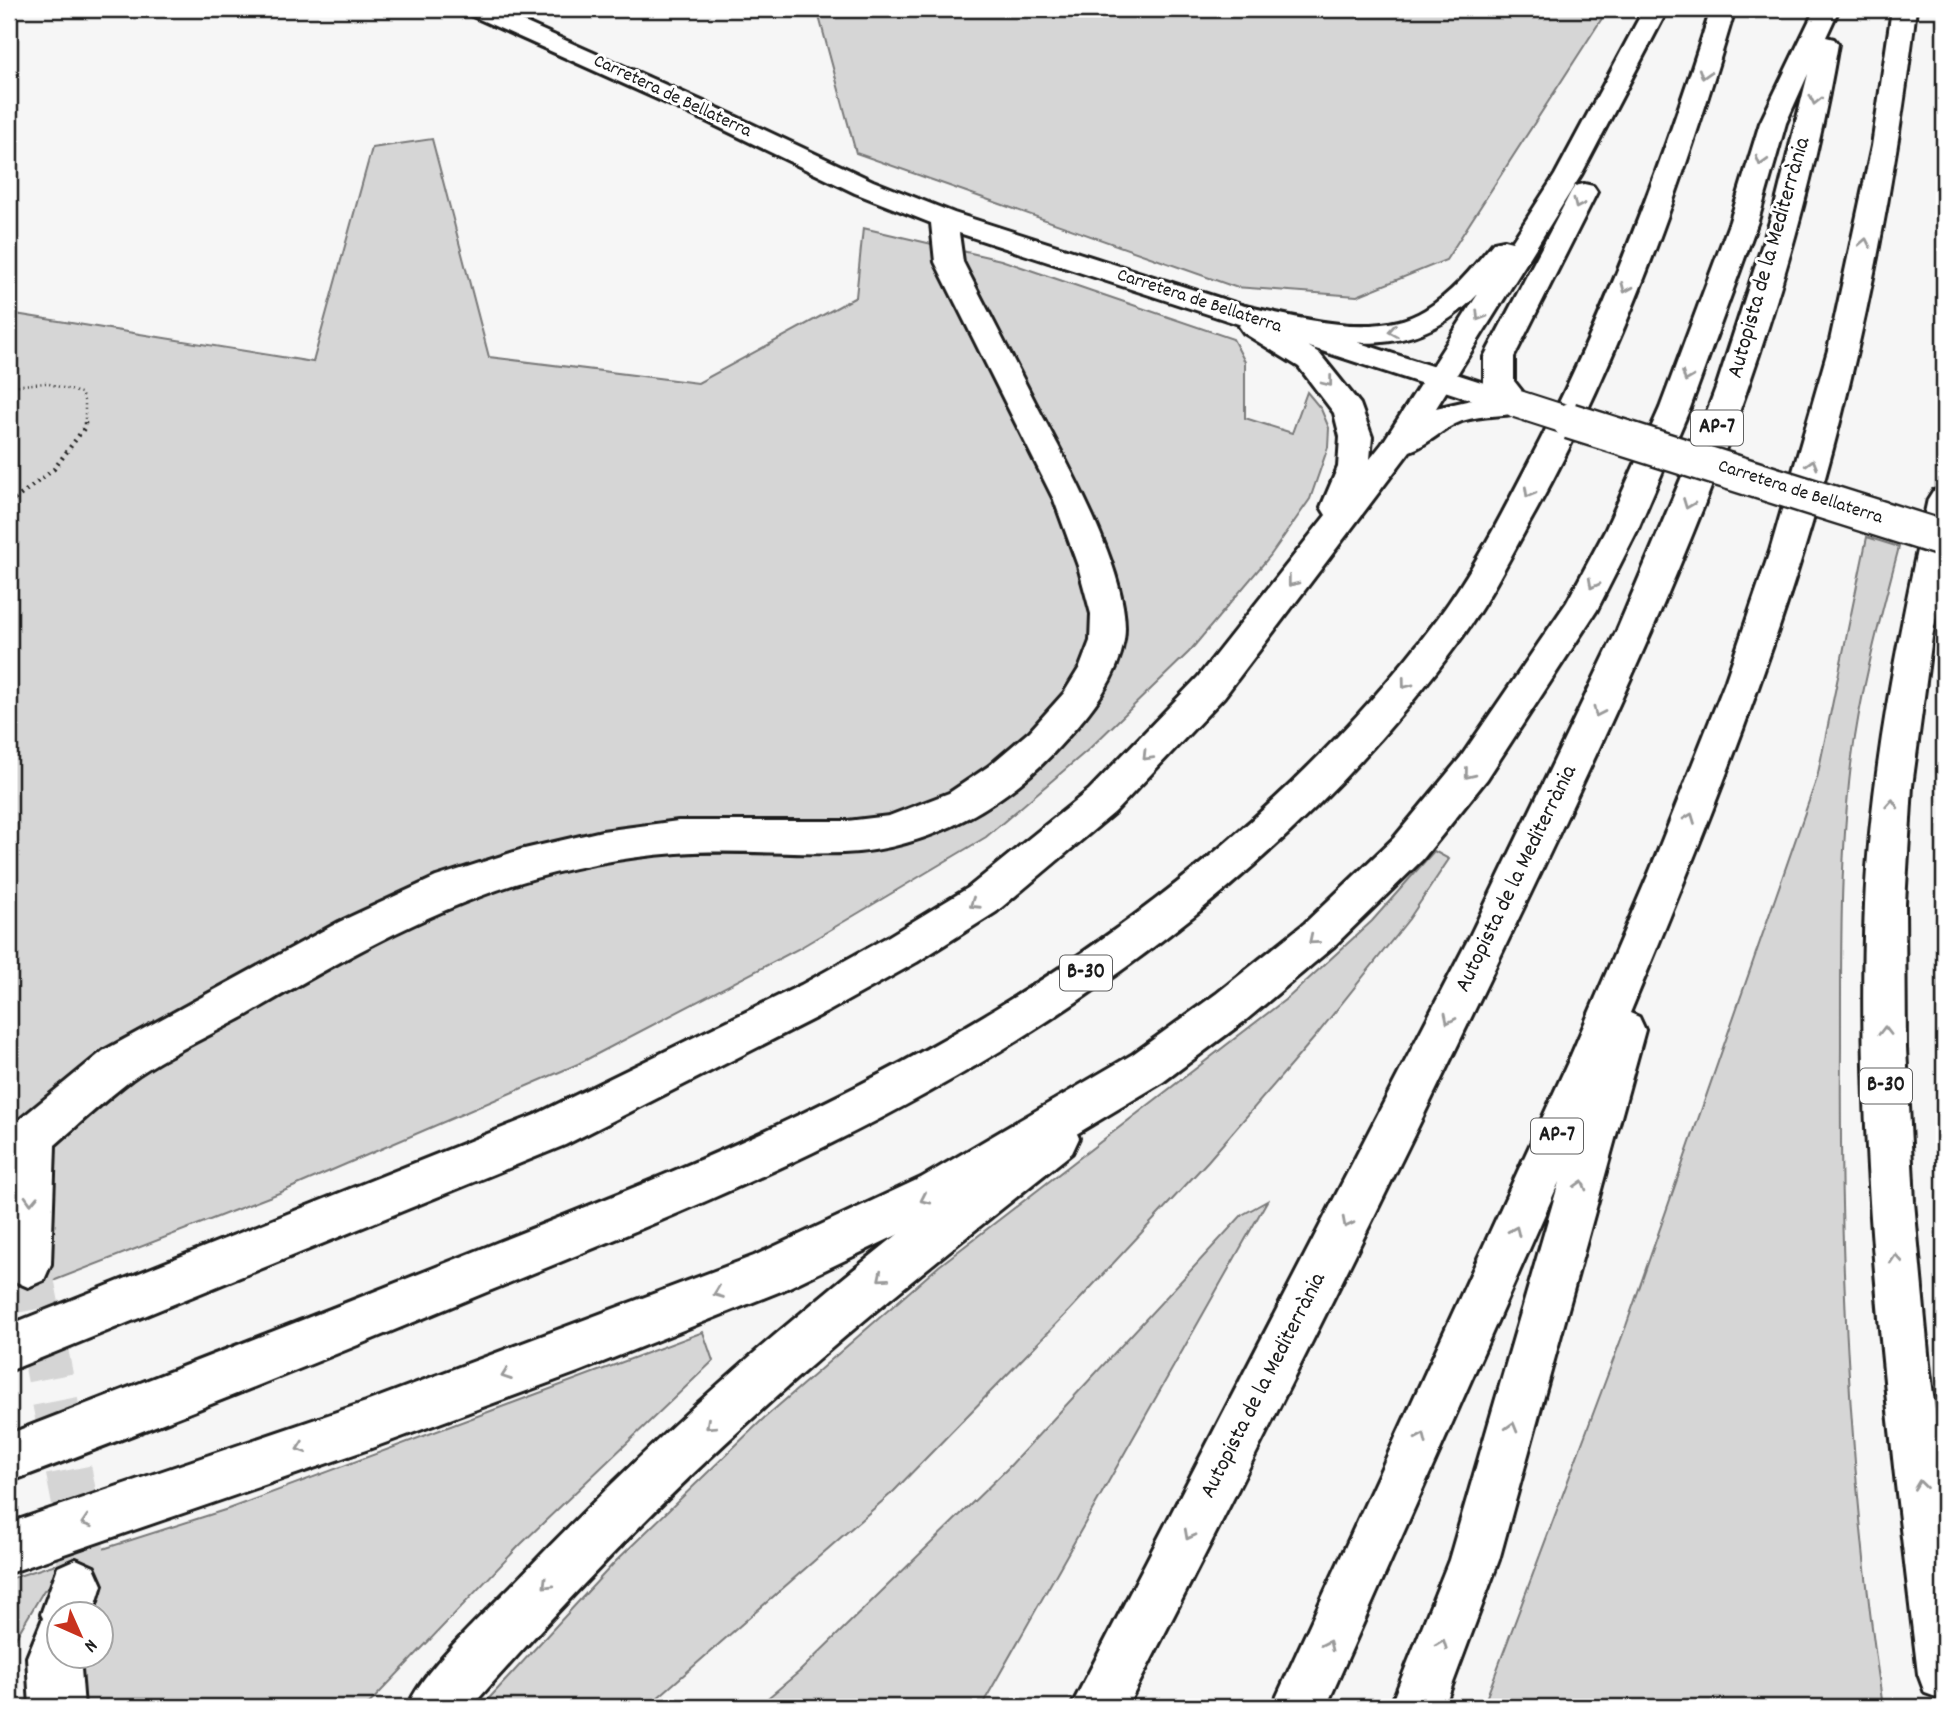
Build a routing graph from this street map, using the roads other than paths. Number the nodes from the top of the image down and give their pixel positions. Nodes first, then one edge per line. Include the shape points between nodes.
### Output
1 (476, 9) edge
2 (1656, 9) edge
3 (1723, 9) edge
4 (1830, 9) edge
5 (1904, 9) edge
6 (1614, 92) junction
7 (1568, 175) junction
8 (944, 219) junction
9 (1235, 313) junction
10 (1440, 380) junction
11 (1517, 404) junction
12 (1393, 452) junction
13 (1944, 499) edge
14 (1944, 539) edge
15 (1315, 552) junction
16 (1668, 876) junction
17 (1148, 1068) junction
18 (28, 1264) tunnel mouth
19 (9, 1348) edge
20 (9, 1458) edge
21 (9, 1548) edge
22 (54, 1670) edge
23 (1944, 1674) edge
24 (57, 1707) edge
25 (435, 1707) edge
26 (1098, 1707) edge
27 (1299, 1707) edge
28 (1418, 1707) edge

1 - 8 main road, Carretera de Bellaterra via 864,187
2 - 6 main road
3 -> 20 main road, B-30 via 1681,144 1629,281 1587,380 1506,535 1453,623 1384,712 1324,780 1255,844 1174,911 1066,986 957,1055 823,1126 592,1227
4 -> 17 main road via 1773,123 1744,221 1675,408 1580,610 1474,768 1408,849 1319,936
4 -> 26 main road, Autopista de la Mediterrània / AP-7 via 1804,148 1730,396 1619,667 1393,1131
16 -> 5 main road, AP-7 via 1787,553 1838,374 1879,173
6 - 7 main road
6 -> 11 main road via 1588,182 1499,357 1499,383
7 -> 9 main road via 1456,299 1415,327 1371,334
7 -> 10 main road
8 - 9 main road, Carretera de Bellaterra
8 -> 18 main road via 949,262 1070,500 1095,566 1108,614 1107,641 1077,704 1002,777 962,804 924,821 889,832 847,837 678,837 590,850 450,889 354,934 118,1065 34,1135
9 - 10 main road, Carretera de Bellaterra
9 -> 15 main road via 1310,360 1349,411 1356,437 1354,467
10 - 11 main road, Carretera de Bellaterra
10 - 12 main road
11 - 12 main road via 1455,411
11 - 14 main road, Carretera de Bellaterra, bridge
12 - 15 main road
23 -> 13 main road, B-30 via 1905,1364 1885,1048 1885,903 1893,786 1915,638
15 -> 19 main road via 1211,687 1102,802 982,900 904,949 550,1130
27 -> 16 main road, AP-7 via 1538,1180
28 -> 16 main road via 1474,1560
17 -> 21 main road via 937,1193 765,1275 378,1422
17 -> 25 main road via 931,1236 784,1358 538,1592
22 - 24 main road

